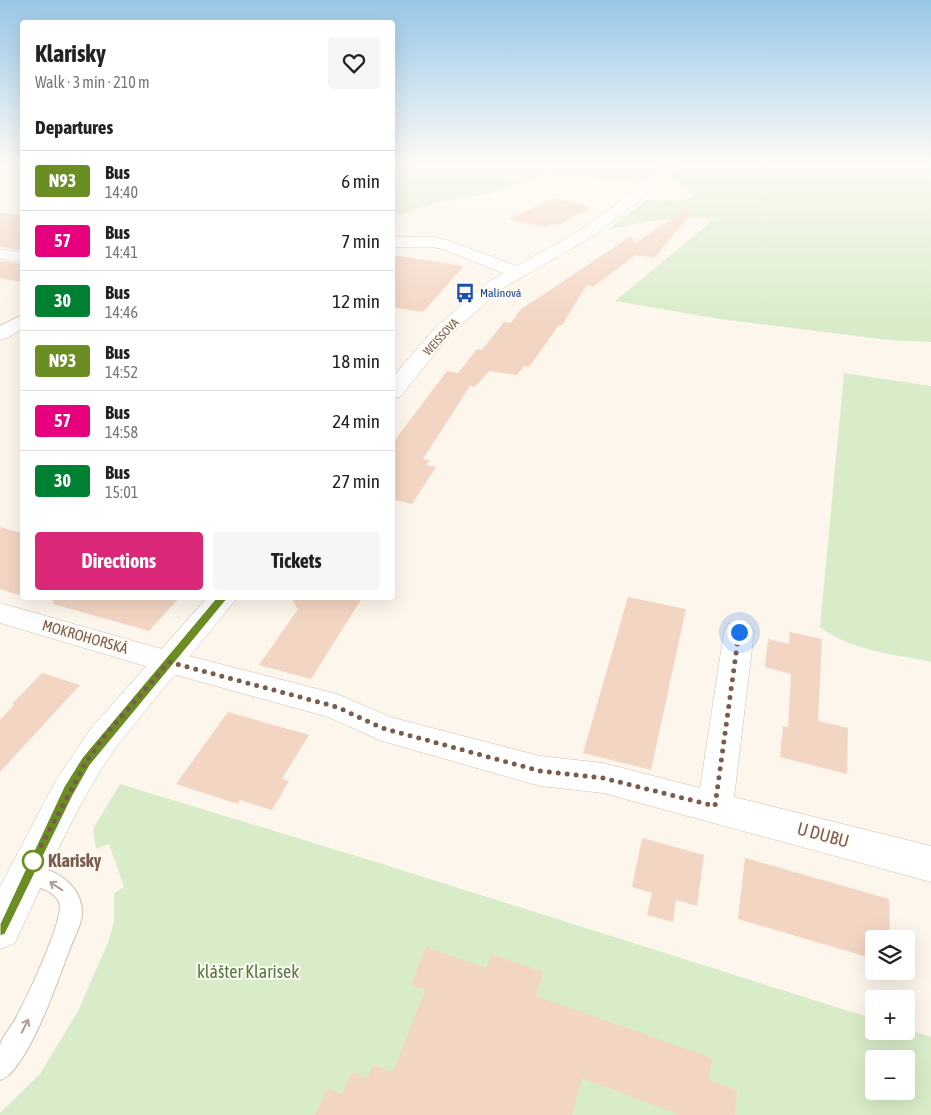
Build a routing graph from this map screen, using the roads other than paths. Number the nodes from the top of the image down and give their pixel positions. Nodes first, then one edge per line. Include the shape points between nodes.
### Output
1 (608, 217) edge
2 (395, 242) edge
3 (0, 254) edge
4 (20, 258) edge
5 (516, 272) junction
6 (20, 322) edge
7 (0, 334) edge
8 (20, 338) edge
9 (395, 388) edge
10 (221, 600) edge
11 (0, 613) edge
12 (739, 632) dead end
13 (169, 662) junction
14 (715, 806) junction
15 (32, 864) junction
16 (931, 864) edge
17 (0, 929) edge
18 (0, 1067) edge

1 - 5 street, WEISSOVA via 587,233
2 - 5 street via 447,245
3 - 4 street
5 - 9 street, WEISSOVA via 494,286 442,332
6 - 7 street
7 - 8 street
10 - 13 street
11 - 13 street, MOKROHORSKÁ
12 - 14 street
13 - 14 street, U DUBU via 337,707 382,728 540,771 603,778
13 - 15 street via 86,762
14 - 16 street, U DUBU
15 - 17 street
18 -> 15 lane via 26,1024 72,911 69,897 57,884 32,875

